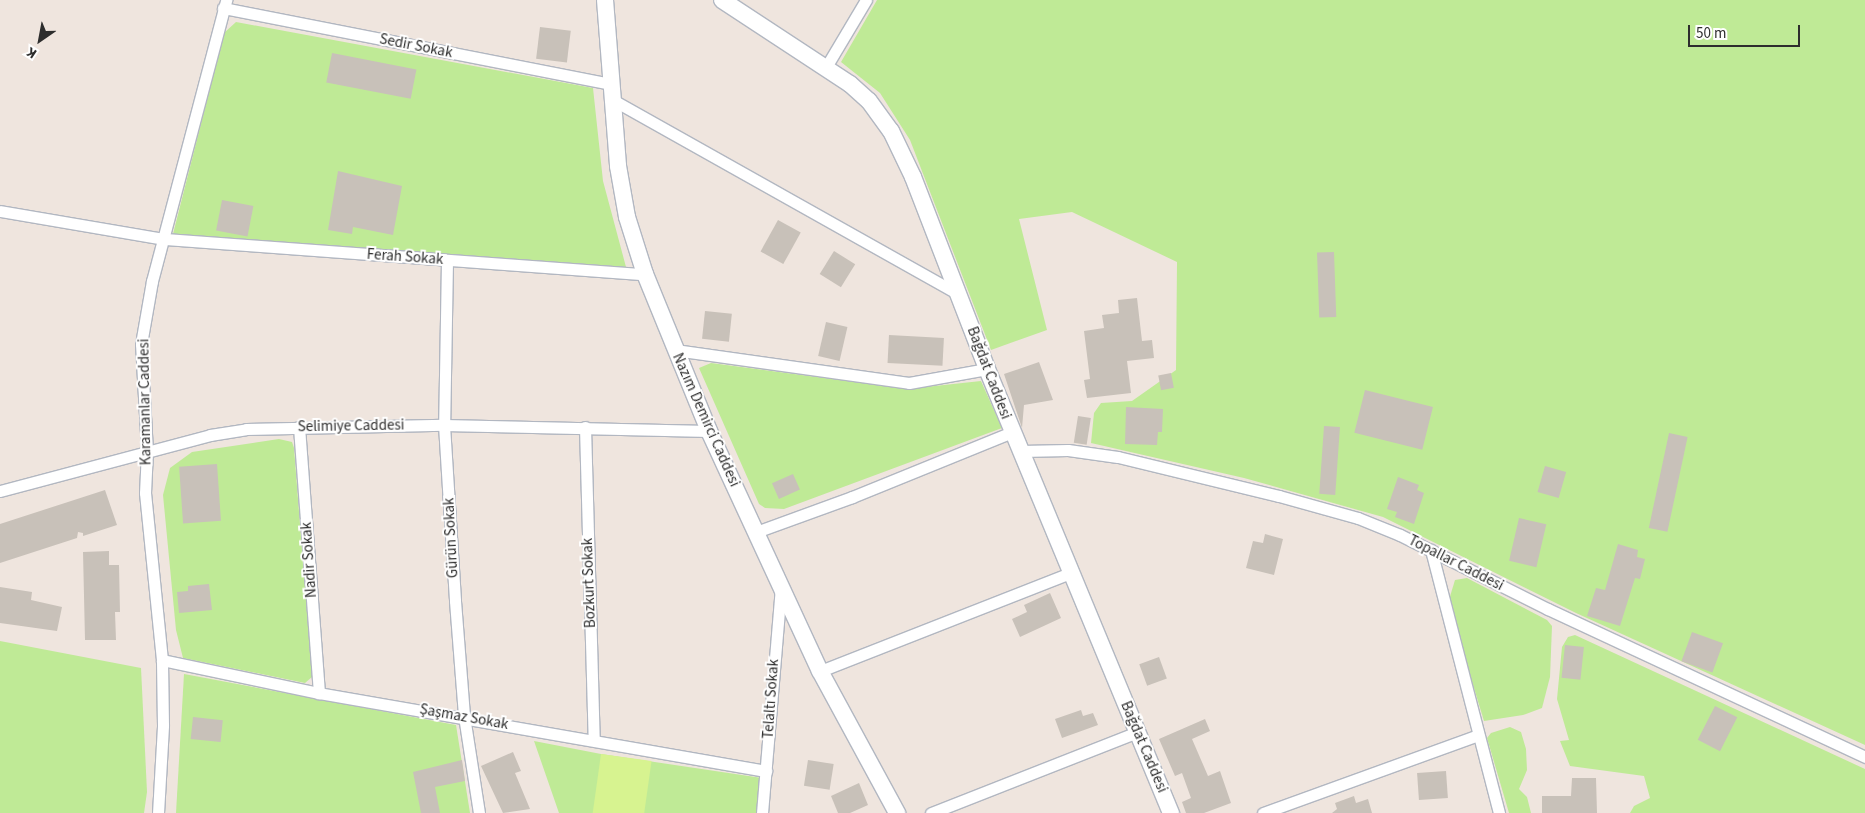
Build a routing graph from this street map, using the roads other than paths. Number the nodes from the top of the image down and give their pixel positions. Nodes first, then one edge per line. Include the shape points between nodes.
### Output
1 (605, 0) edge
2 (722, 0) edge
3 (866, 0) edge
4 (224, 4) edge
5 (826, 67) junction
6 (610, 91) junction
7 (0, 211) edge
8 (164, 239) junction
9 (447, 261) junction
10 (645, 274) junction
11 (959, 294) junction
12 (674, 350) junction
13 (987, 369) junction
14 (444, 425) junction
15 (584, 427) junction
16 (299, 428) junction
17 (709, 430) junction
18 (1012, 432) junction
19 (147, 451) junction
20 (1021, 451) junction
21 (0, 492) edge
22 (756, 532) junction
23 (1431, 550) junction
24 (1072, 572) junction
25 (781, 585) junction
26 (162, 660) junction
27 (820, 671) junction
28 (320, 693) junction
29 (464, 716) junction
30 (1138, 732) junction
31 (1478, 735) junction
32 (594, 740) junction
33 (1865, 757) edge
34 (766, 771) junction
35 (158, 813) edge
36 (479, 813) edge
37 (762, 813) edge
38 (897, 813) edge
39 (932, 813) edge
40 (1171, 813) edge
41 (1263, 813) edge
42 (1499, 813) edge

1 - 6 main road, Nazım Demirci Caddesi
2 - 5 main road, Bağdat Caddesi
3 - 5 street
4 - 6 street, Sedir Sokak
4 - 8 street, Karamanlar Caddesi
5 - 11 main road, Bağdat Caddesi via 869,101 882,116 913,177
6 - 10 main road, Nazım Demirci Caddesi via 627,217
6 - 11 street, Sedir Sokak
7 - 8 street, Ferah Sokak
8 - 9 street, Ferah Sokak
8 - 19 street, Karamanlar Caddesi via 152,281 141,344
9 - 10 street, Ferah Sokak
9 - 14 street, Gürün Sokak
10 - 12 main road, Nazım Demirci Caddesi
11 - 13 main road, Bağdat Caddesi
12 - 13 street via 909,382
12 - 17 main road, Nazım Demirci Caddesi
13 - 18 main road, Bağdat Caddesi
14 - 15 street, Selimiye Caddesi
14 - 16 street, Selimiye Caddesi
14 - 29 street, Gürün Sokak
15 - 17 street, Selimiye Caddesi
15 - 32 street, Bozkurt Sokak
16 - 19 street, Selimiye Caddesi via 246,429 210,434
16 - 28 street, Nadir Sokak
17 - 22 main road, Nazım Demirci Caddesi
18 - 20 main road, Bağdat Caddesi
18 - 22 street
19 - 21 street, Selimiye Caddesi
19 - 26 street, Karamanlar Caddesi via 145,493
20 - 23 street, Topallar Caddesi via 1068,450 1118,457 1260,491 1358,518
20 - 24 main road, Bağdat Caddesi
22 - 25 main road, Nazım Demirci Caddesi
23 - 31 street
23 - 33 street, Topallar Caddesi via 1548,609
24 - 27 street
24 - 30 main road, Bağdat Caddesi
25 - 27 main road, Nazım Demirci Caddesi
25 - 34 street, Telaltı Sokak
26 - 28 street, Şaşmaz Sokak
26 - 35 street, Karamanlar Caddesi via 164,725
27 - 38 main road, Nazım Demirci Caddesi
28 - 29 street, Şaşmaz Sokak
29 - 32 street, Şaşmaz Sokak
29 - 36 street, Gürün Sokak
30 - 39 street
30 - 40 main road, Bağdat Caddesi
31 - 41 street
31 - 42 street
32 - 34 street, Şaşmaz Sokak
34 - 37 street, Telaltı Sokak

